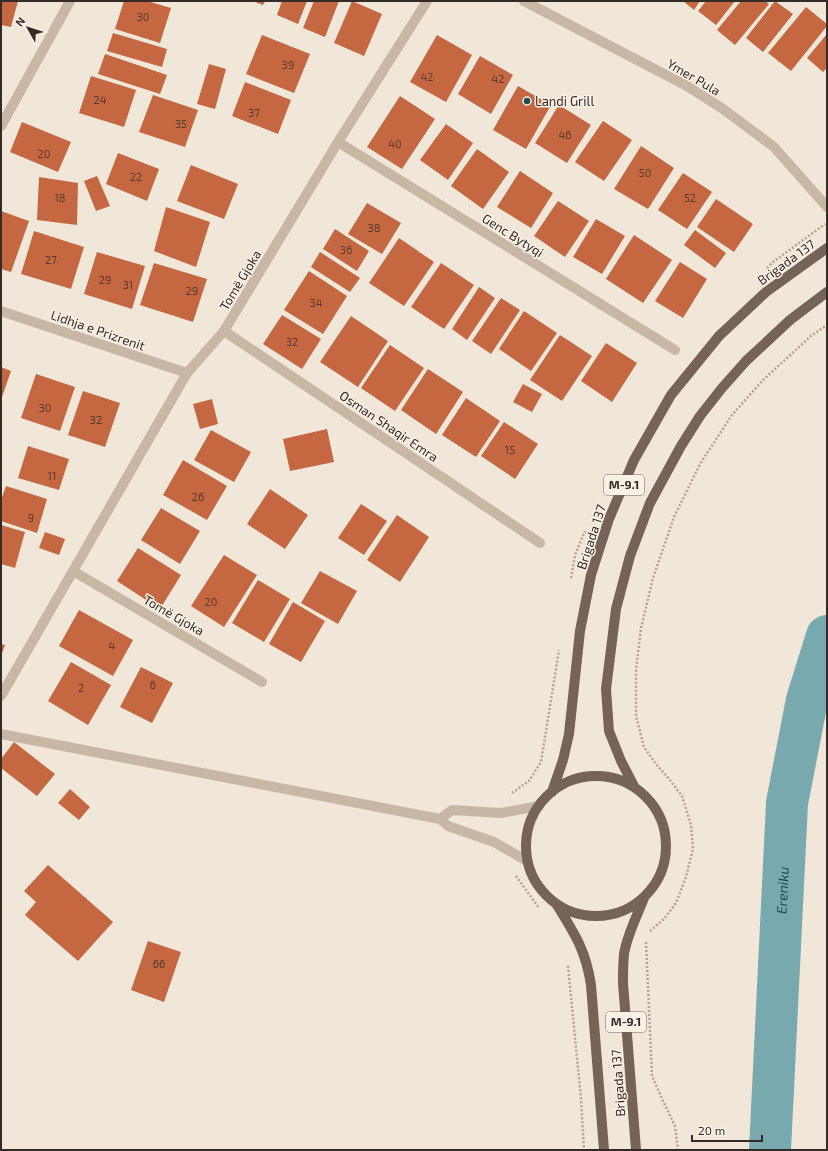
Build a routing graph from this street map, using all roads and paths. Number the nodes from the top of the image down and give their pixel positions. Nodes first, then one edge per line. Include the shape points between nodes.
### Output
1 (70, 1) edge
2 (427, 1) edge
3 (524, 1) edge
4 (1, 126) edge
5 (338, 142) junction
6 (827, 208) edge
7 (827, 248) edge
8 (827, 292) edge
9 (1, 311) edge
10 (827, 324) edge
11 (224, 331) junction
12 (675, 350) dead end
13 (187, 373) junction
14 (540, 543) dead end
15 (73, 571) junction
16 (262, 682) dead end
17 (1, 696) edge
18 (1, 734) edge
19 (635, 788) junction
20 (552, 792) junction
21 (539, 806) junction
22 (440, 818) junction
23 (528, 861) junction
24 (516, 876) dead end
25 (644, 898) junction
26 (557, 905) junction
27 (543, 912) dead end
28 (567, 959) dead end
29 (584, 1150) edge
30 (604, 1150) edge
31 (636, 1150) edge
32 (678, 1150) edge

1 - 4 street
2 - 5 street, Tomë Gjoka
3 - 6 street, Ymer Pula via 687,86 723,109 774,147
5 - 11 street, Tomë Gjoka
5 - 12 street, Genc Bytyqi
7 - 20 main road, Brigada 137 / M-9.1 via 766,292 719,336 672,395 634,460 609,519 592,575 580,631 569,734
8 - 19 main road, Brigada 137 / M-9.1 via 790,320 746,361 722,388 681,446 648,509 630,556 616,609 606,689 610,731
9 - 13 street, Lidhja e Prizrenit
10 - 32 path via 763,380 732,415 700,464 674,517 653,578 641,628 636,670 636,716 644,747 682,796 691,825 693,849 676,903 664,919 645,935 652,1076 676,1126
11 - 13 street, Tomë Gjoka
11 - 14 street, Osman Shaqir Emra
13 - 15 street, Tomë Gjoka
15 - 16 street, Tomë Gjoka
15 - 17 street, Tomë Gjoka
18 - 22 street
19 - 20 main road, Brigada 137 / M-9.1 via 622,781 593,776 564,784
19 - 25 main road, Brigada 137 / M-9.1 via 648,798 657,811 666,841 666,857 662,872
20 - 21 main road, Brigada 137 / M-9.1
21 - 22 street via 501,813 452,810
21 - 23 main road, Brigada 137 / M-9.1 via 529,827 526,850
22 - 23 street via 448,826 494,842
23 - 26 main road, Brigada 137 / M-9.1 via 538,886
24 - 27 path
25 - 26 main road, Brigada 137 / M-9.1 via 631,908 602,917 571,912
25 - 31 main road, Brigada 137 / M-9.1 via 628,940 623,968
26 - 30 main road, Brigada 137 / M-9.1 via 580,943 589,970
28 - 29 path

